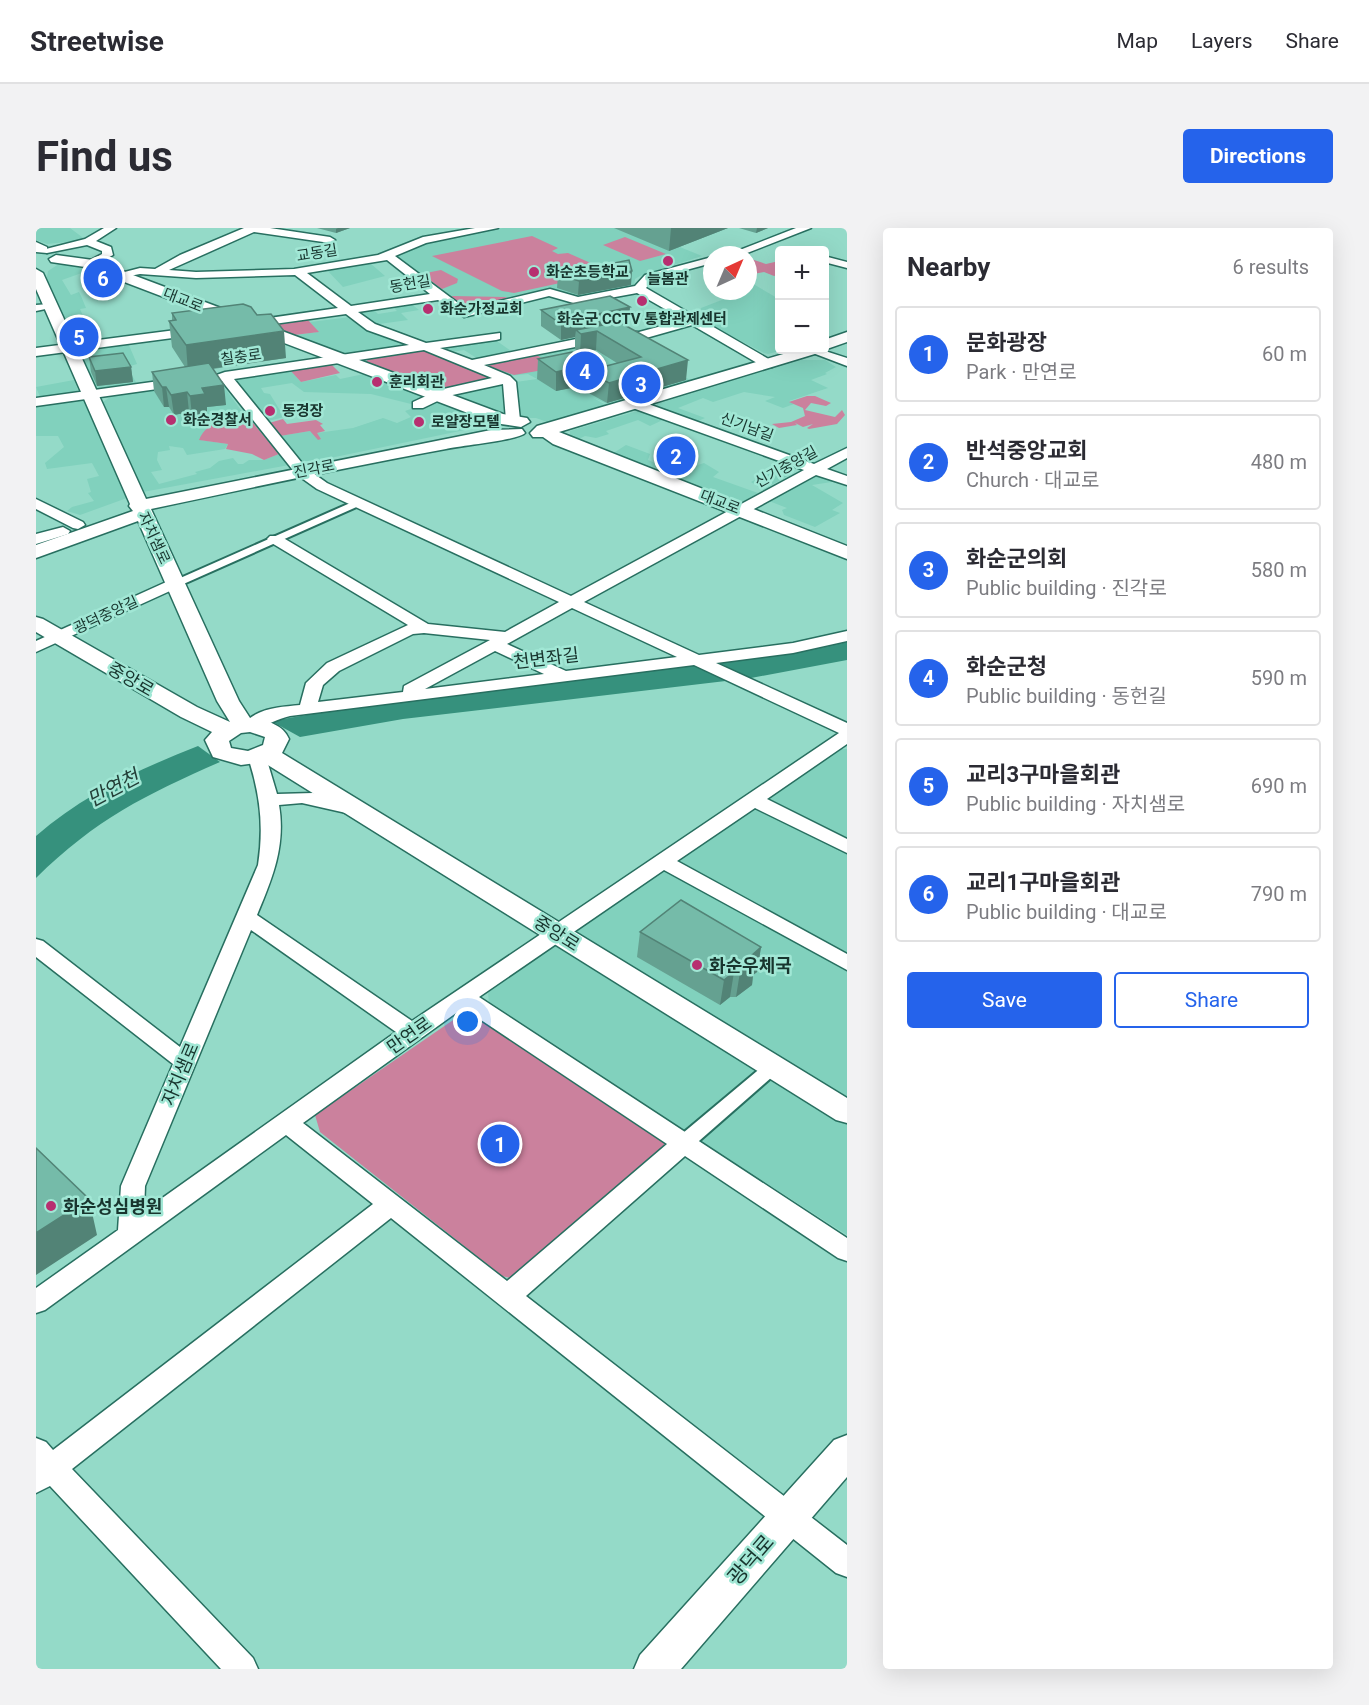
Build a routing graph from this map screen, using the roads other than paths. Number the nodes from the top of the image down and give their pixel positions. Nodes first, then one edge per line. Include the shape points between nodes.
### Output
1 (111, 228) edge
2 (250, 228) edge
3 (493, 228) edge
4 (806, 228) edge
5 (79, 229) edge
6 (267, 229) edge
7 (330, 240) dead end
8 (88, 241) junction
9 (768, 243) junction
10 (779, 246) edge
11 (757, 247) edge
12 (46, 254) edge
13 (389, 256) junction
14 (829, 260) edge
15 (90, 263) junction
16 (703, 263) edge
17 (847, 265) edge
18 (140, 271) junction
19 (157, 272) junction
20 (298, 272) junction
21 (36, 273) edge
22 (119, 275) junction
23 (639, 289) junction
24 (441, 296) junction
25 (42, 307) edge
26 (350, 311) junction
27 (464, 313) junction
28 (693, 321) junction
29 (247, 325) junction
30 (496, 336) junction
31 (847, 337) edge
32 (829, 344) edge
33 (424, 347) junction
34 (70, 349) junction
35 (36, 352) edge
36 (521, 354) junction
37 (799, 354) edge
38 (823, 354) edge
39 (343, 360) junction
40 (847, 362) edge
41 (472, 364) junction
42 (768, 364) junction
43 (225, 376) junction
44 (506, 378) junction
45 (92, 394) junction
46 (440, 396) junction
47 (36, 402) edge
48 (635, 404) junction
49 (418, 405) dead end
50 (506, 426) junction
51 (546, 432) junction
52 (847, 452) edge
53 (815, 470) junction
54 (301, 471) junction
55 (847, 481) edge
56 (36, 503) edge
57 (357, 503) junction
58 (139, 507) junction
59 (741, 510) junction
60 (70, 528) junction
61 (275, 539) junction
62 (36, 541) edge
63 (36, 552) edge
64 (847, 553) edge
65 (175, 583) junction
66 (574, 602) junction
67 (36, 623) edge
68 (423, 628) junction
69 (847, 636) edge
70 (58, 637) junction
71 (503, 641) junction
72 (36, 647) edge
73 (699, 660) junction
74 (563, 676) junction
75 (397, 697) junction
76 (228, 702) junction
77 (308, 708) junction
78 (189, 712) junction
79 (241, 727) junction
80 (845, 739) edge
81 (262, 756) junction
82 (754, 800) junction
83 (271, 802) junction
84 (359, 810) junction
85 (847, 847) edge
86 (664, 862) junction
87 (247, 918) junction
88 (558, 933) junction
89 (36, 946) edge
90 (847, 963) edge
91 (463, 997) junction
92 (412, 1032) junction
93 (185, 1062) junction
94 (774, 1066) junction
95 (847, 1112) edge
96 (287, 1123) junction
97 (684, 1143) junction
98 (390, 1205) junction
99 (130, 1236) junction
100 (847, 1251) edge
101 (507, 1297) junction
102 (36, 1302) edge
103 (847, 1451) edge
104 (41, 1466) edge
105 (788, 1517) junction
106 (847, 1563) edge
107 (242, 1669) edge
108 (654, 1669) edge

1 - 8 street
2 - 6 street
2 - 19 street
3 - 13 street, 교동길 via 423,240
4 - 9 street
5 - 8 street
6 - 7 street
8 - 12 street
8 - 15 street via 107,249 108,255
9 - 10 street
9 - 11 street
12 - 15 street, 대교로
12 - 21 street
13 - 20 street, 교동길
13 - 24 street
14 - 17 street
15 - 18 street, 교동길
15 - 22 street, 대교로
16 - 23 street via 649,277
18 - 19 street, 교동길
18 - 22 street, 교동길
19 - 20 street, 교동길
20 - 26 street
21 - 25 street, 자치샘로
22 - 29 street, 대교로
23 - 27 street via 577,301 550,292
23 - 28 street
24 - 26 street, 동헌길
24 - 27 street, 동헌길
25 - 34 street, 자치샘로
26 - 29 street, 동헌길
26 - 33 street via 371,327
27 - 30 street, 동헌길
28 - 36 street via 639,336 616,334
28 - 42 street
29 - 34 street
29 - 39 street, 대교로
30 - 33 street, 대교로
30 - 36 street, 동헌길
31 - 32 street
33 - 39 street, 대교로
33 - 41 street
34 - 35 street
34 - 45 street, 자치샘로
36 - 41 street
37 - 42 street
38 - 40 street
39 - 43 street, 칠충로
39 - 46 street, 대교로
41 - 44 street
42 - 48 street
43 - 45 street, 칠충로
43 - 54 street
44 - 46 street
44 - 50 street via 511,386
45 - 47 street, 칠충로
45 - 58 street, 자치샘로
46 - 49 street
46 - 50 street, 대교로
48 - 51 street
48 - 53 street, 신기남길
50 - 51 street
50 - 54 street, 진각로
51 - 59 street, 대교로
52 - 53 street, 신기중앙길
53 - 55 street, 신기남길
53 - 59 street, 신기중앙길
54 - 57 street via 321,486
54 - 58 street, 진각로
56 - 60 street
57 - 61 street
57 - 66 street
58 - 60 street, 진각로
58 - 63 street, 진각로 via 122,519
58 - 65 street, 자치샘로
59 - 64 street, 대교로
59 - 66 street, 신기중앙길
60 - 62 street, 진각로
61 - 65 street
61 - 68 street
65 - 70 street, 광덕중앙길
65 - 76 street, 자치샘로
66 - 71 street, 신기중앙길
66 - 73 street
67 - 70 street, 중앙로
68 - 71 street
68 - 77 street via 397,634 333,667 315,683
69 - 73 street, 천변좌길 via 793,648
70 - 72 street, 광덕중앙길
70 - 78 street, 중앙로
71 - 74 street
71 - 75 street, 신기중앙길
73 - 74 street, 천변좌길
73 - 80 street
74 - 75 street, 천변좌길
75 - 77 street, 천변좌길
76 - 78 street via 211,711
76 - 79 street, 자치샘로
77 - 79 street, 천변좌길 via 268,715
78 - 79 street, 중앙로
79 - 81 street, 중앙로 via 275,733 277,744
79 - 81 street via 217,740 221,752 240,759
80 - 82 street, 만연로
81 - 83 street, 자치샘로
81 - 84 street, 중앙로
82 - 85 street
82 - 86 street, 만연로
83 - 84 street via 282,797 304,798
83 - 87 street, 자치샘로 via 268,865
84 - 88 street, 중앙로
86 - 88 street, 만연로
86 - 90 street
87 - 92 street
87 - 93 street, 자치샘로
88 - 91 street, 만연로
88 - 94 street, 중앙로
89 - 93 street
91 - 92 street, 만연로
91 - 97 street
92 - 96 street, 만연로
93 - 99 street, 자치샘로 via 133,1186
94 - 95 street, 중앙로
94 - 97 street
96 - 98 street
96 - 99 street, 만연로
97 - 100 street
97 - 101 street
98 - 101 street
98 - 104 street
99 - 102 street, 만연로
101 - 105 street
103 - 105 street, 광덕로
104 - 107 street
105 - 106 street
105 - 108 street, 광덕로

